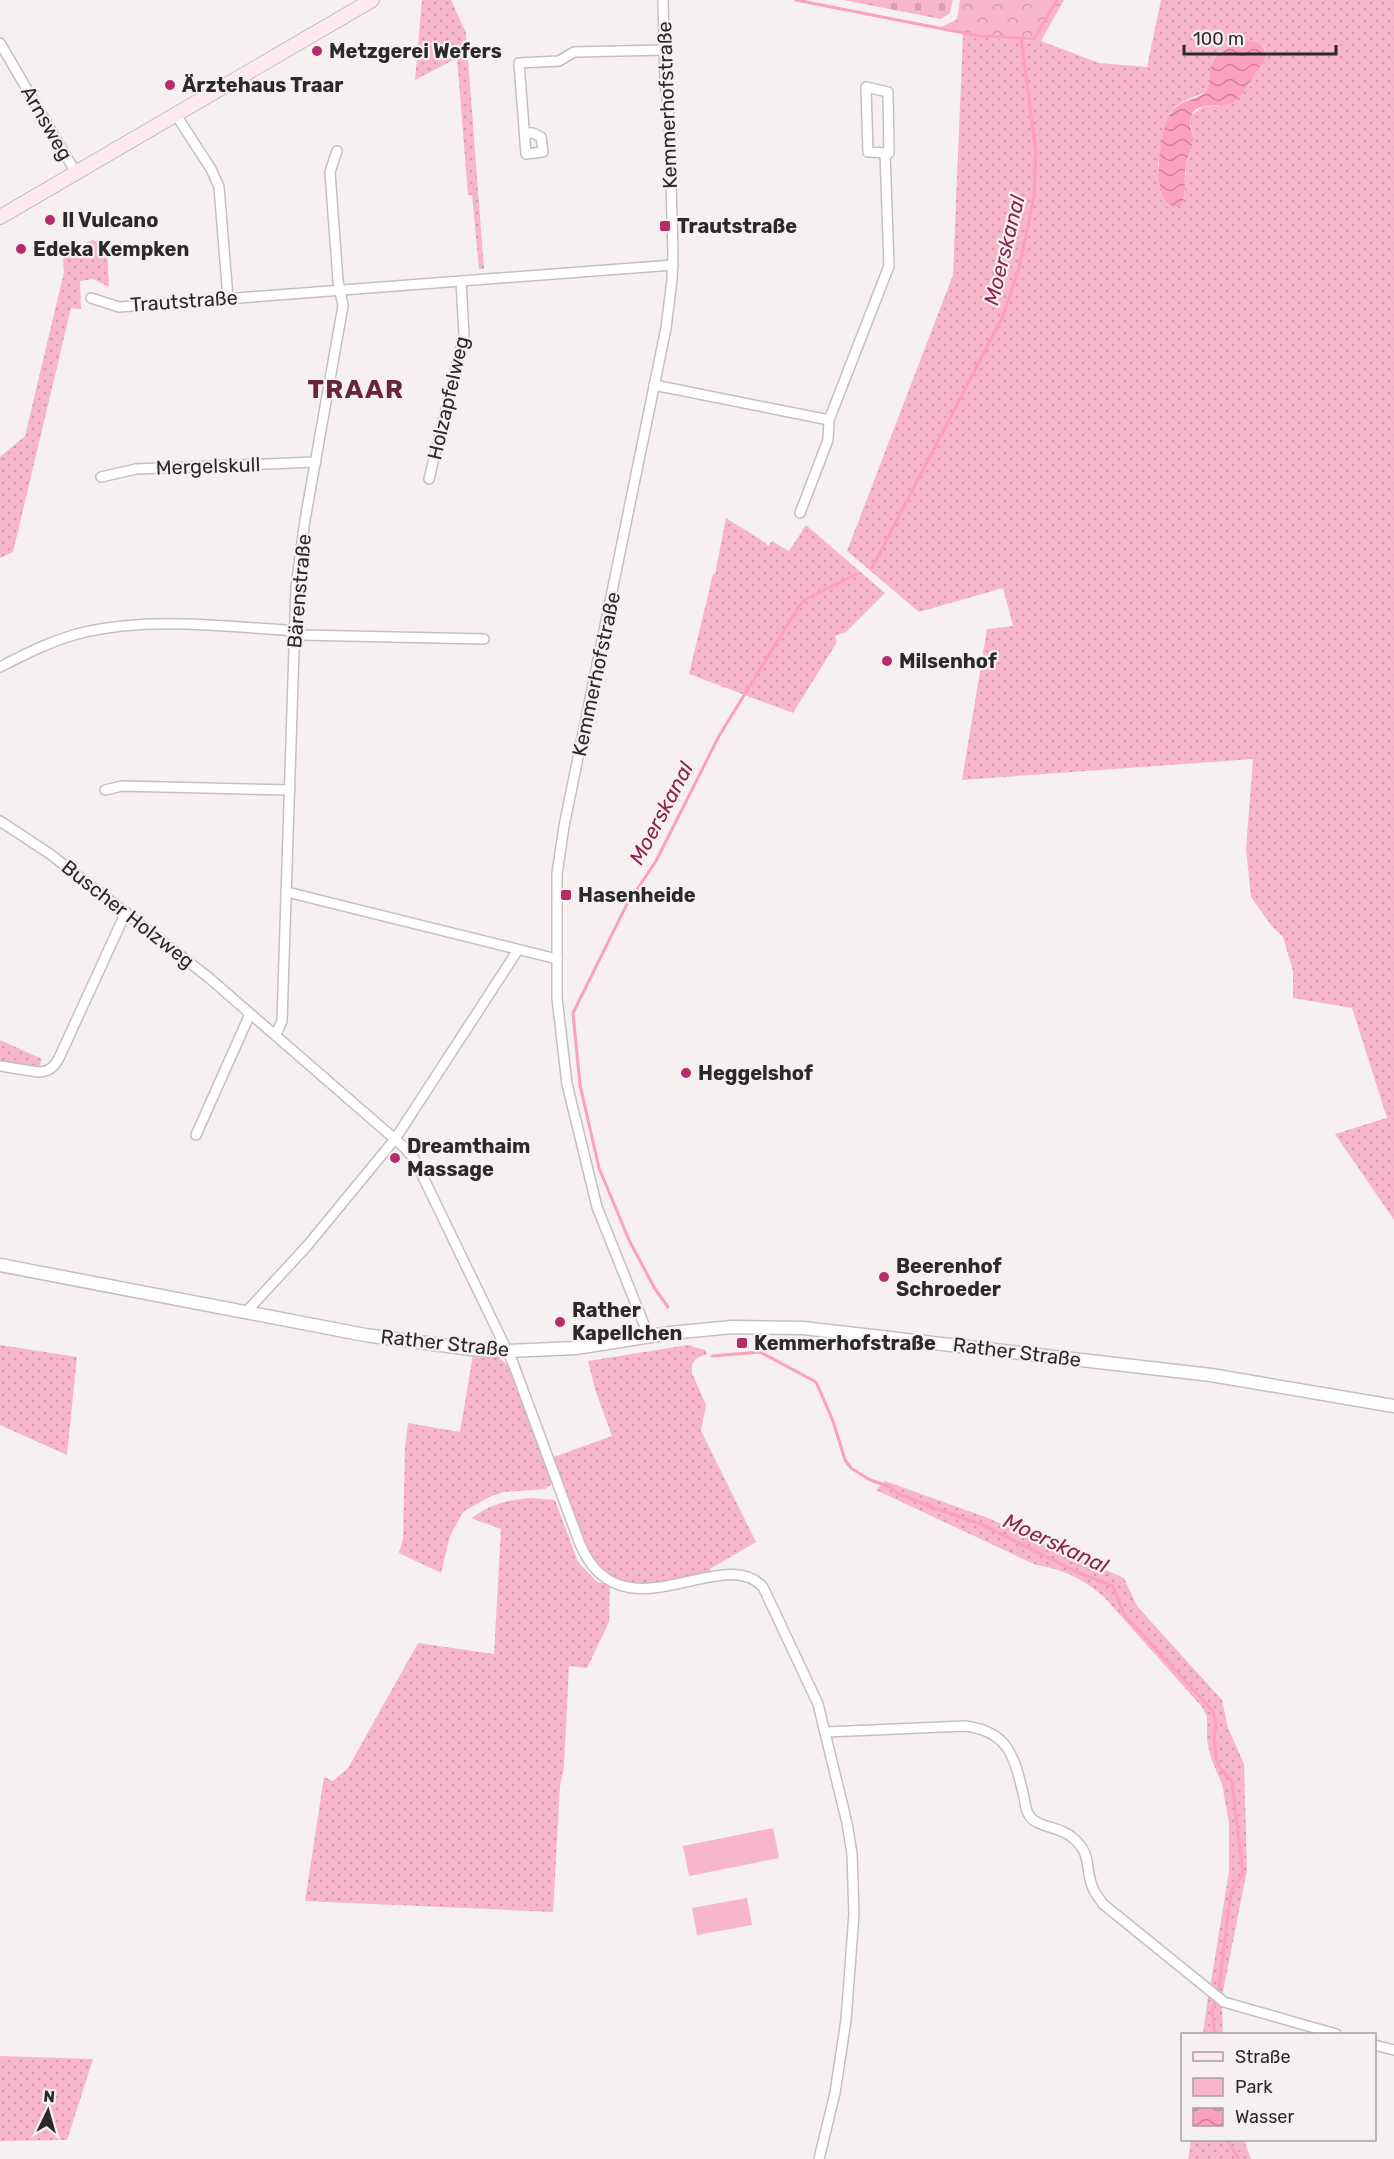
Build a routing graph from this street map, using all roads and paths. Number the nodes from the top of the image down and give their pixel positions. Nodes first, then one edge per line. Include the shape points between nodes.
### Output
1 (372, 0) edge
2 (663, 0) edge
3 (351, 5) edge
4 (0, 42) edge
5 (664, 50) junction
6 (176, 115) junction
7 (525, 133) dead end
8 (336, 151) dead end
9 (885, 153) junction
10 (76, 173) junction
11 (0, 218) edge
12 (673, 265) junction
13 (461, 281) junction
14 (340, 290) junction
15 (91, 298) dead end
16 (228, 298) junction
17 (654, 385) junction
18 (829, 420) junction
19 (316, 462) junction
20 (101, 477) dead end
21 (429, 479) dead end
22 (800, 513) dead end
23 (295, 632) junction
24 (484, 639) dead end
25 (0, 667) edge
26 (105, 790) dead end
27 (290, 790) junction
28 (0, 821) edge
29 (287, 892) junction
30 (126, 912) junction
31 (518, 950) junction
32 (557, 959) junction
33 (250, 1014) junction
34 (276, 1034) junction
35 (0, 1066) edge
36 (195, 1136) dead end
37 (395, 1139) junction
38 (0, 1265) edge
39 (246, 1311) junction
40 (649, 1337) junction
41 (507, 1351) junction
42 (1394, 1406) edge
43 (826, 1732) junction
44 (1332, 2033) edge
45 (1376, 2046) edge
46 (1394, 2050) edge
47 (819, 2159) edge

1 - 3 main road
2 - 5 street, Kemmerhofstraße
3 - 6 main road
4 - 10 street, Arnsweg
5 - 7 street via 574,52 559,61 519,63
5 - 12 street, Kemmerhofstraße
6 - 10 main road
6 - 16 street via 219,187
8 - 14 street, Bärenstraße via 330,172
9 - 9 street via 868,152 866,87 888,92 890,153
9 - 18 street via 889,266
10 - 11 main road
12 - 13 street, Trautstraße
12 - 17 street, Kemmerhofstraße
13 - 14 street, Trautstraße
13 - 21 street, Holzapfelweg via 464,335
14 - 16 street, Trautstraße
14 - 19 street, Bärenstraße via 343,306
15 - 16 street, Trautstraße via 119,306
17 - 18 street
17 - 32 street, Kemmerhofstraße via 560,851 556,883
18 - 22 street via 828,440
19 - 20 street, Mergelskull via 136,469
19 - 23 street, Bärenstraße via 299,561
23 - 24 street
23 - 25 street via 174,624 114,627 58,640
23 - 27 street, Bärenstraße
26 - 27 street via 122,786
27 - 29 street, Bärenstraße
28 - 30 street, Buscher Holzweg
29 - 31 street
29 - 34 street, Bärenstraße via 282,1021
30 - 33 street, Buscher Holzweg
30 - 35 street via 52,1068 38,1072
31 - 32 street
31 - 37 street
32 - 40 street, Kemmerhofstraße via 557,998 567,1084 585,1161 597,1207
33 - 34 street, Buscher Holzweg
33 - 36 street
34 - 37 street, Buscher Holzweg
37 - 39 street via 307,1246
37 - 41 street, Buscher Holzweg via 418,1166
38 - 39 street, Rather Straße
39 - 41 street, Rather Straße via 417,1343
40 - 41 street, Rather Straße via 576,1348
40 - 42 street, Rather Straße via 732,1327 803,1328 1211,1375
41 - 43 street, Buscher Holzweg via 590,1565 605,1578 636,1587 680,1585 730,1574 758,1581 813,1691
43 - 44 street via 965,1726 983,1729 1002,1739 1016,1764 1029,1816 1038,1825 1054,1827 1082,1845 1088,1857 1092,1888 1103,1904 1216,1997 1241,2008
43 - 47 street, Buscher Holzweg via 850,1840 854,1896 846,2020 835,2093
45 - 46 street

